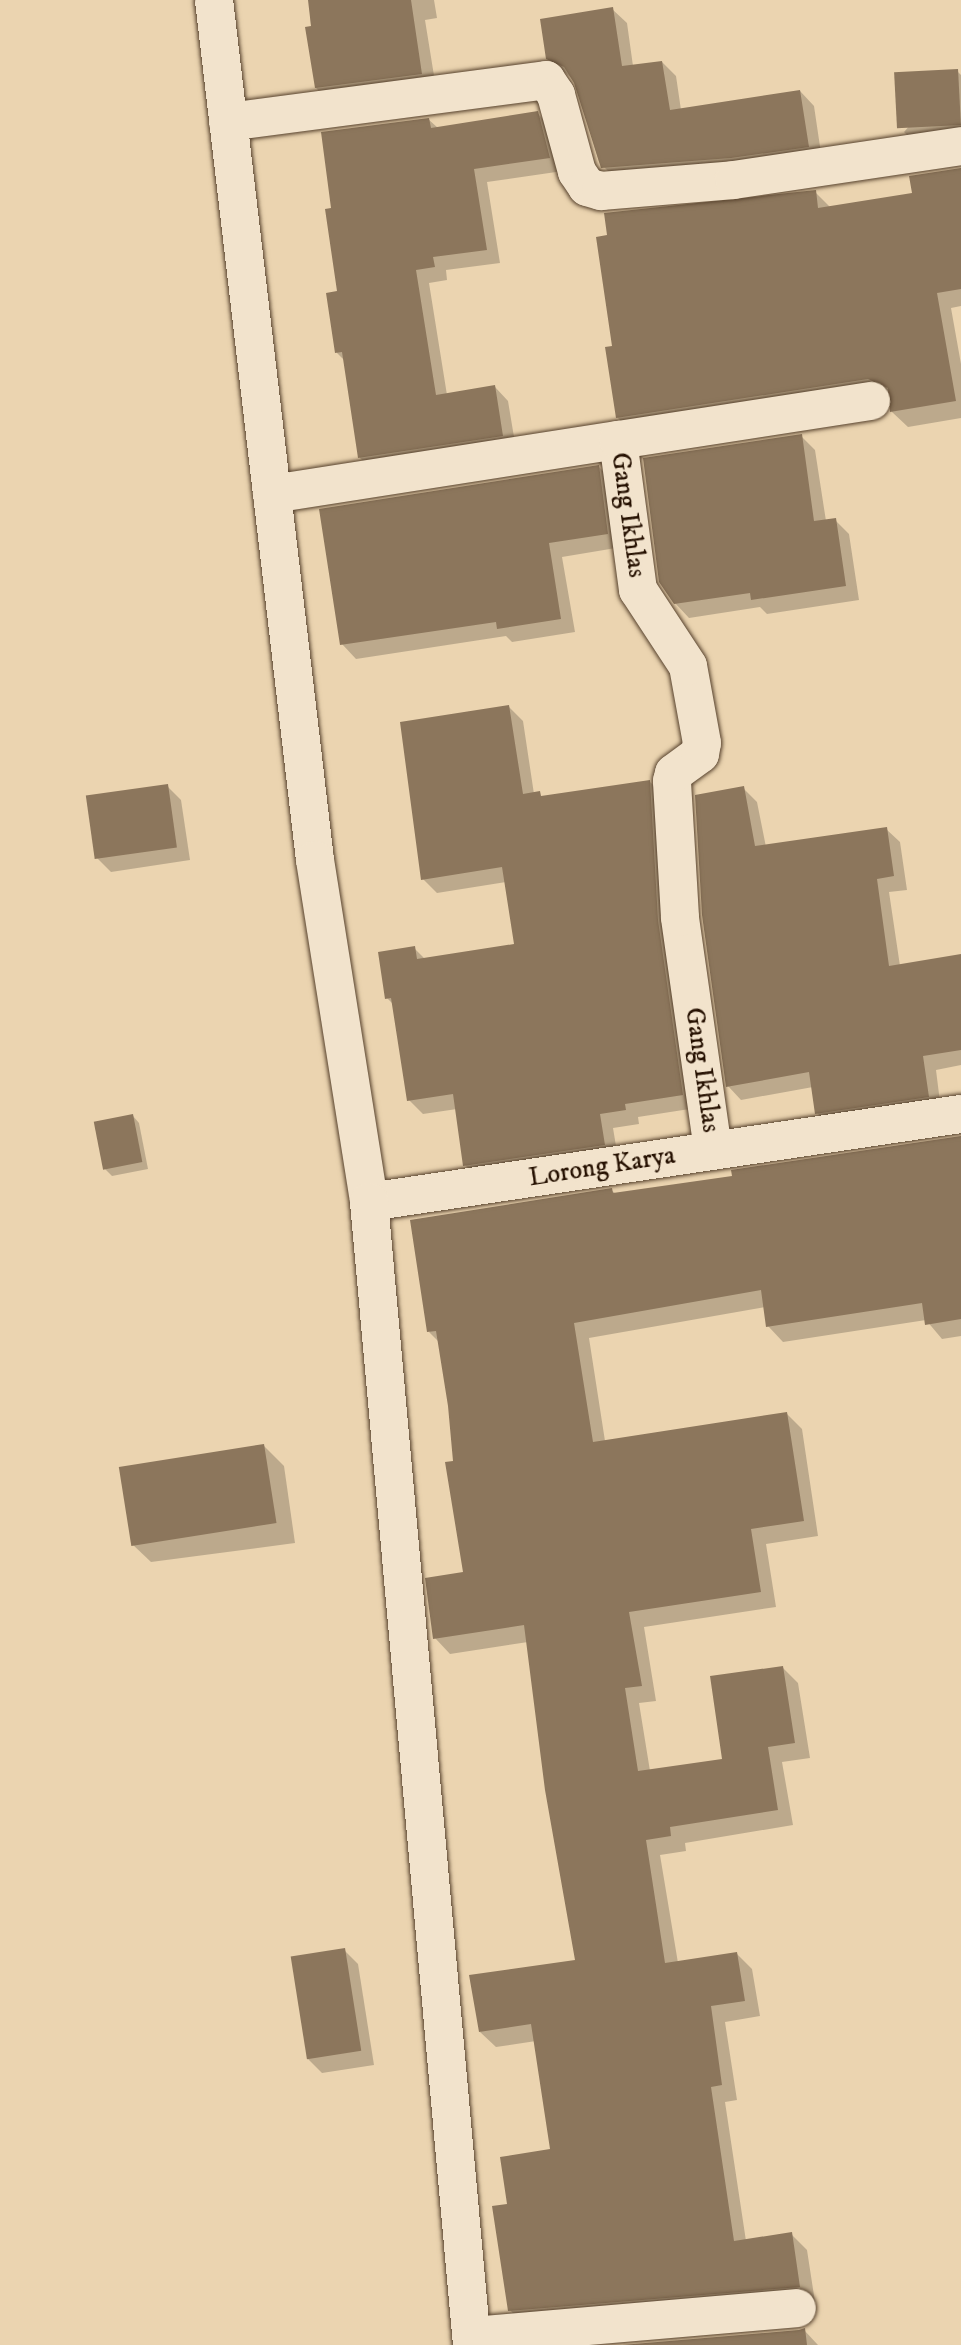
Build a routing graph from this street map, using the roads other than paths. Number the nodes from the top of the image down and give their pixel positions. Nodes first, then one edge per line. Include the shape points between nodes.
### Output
1 (214, 0) edge
2 (228, 122) junction
3 (961, 146) edge
4 (871, 401) dead end
5 (618, 440) junction
6 (272, 494) junction
7 (961, 1114) edge
8 (713, 1150) junction
9 (369, 1202) junction
10 (797, 2308) dead end
11 (472, 2341) edge

1 - 2 street
2 - 3 street via 546,80 556,95 577,172 587,187 601,191 734,180
2 - 6 street
4 - 5 street, Gang Ikhlas
5 - 6 street
5 - 8 street, Gang Ikhlas via 638,590 688,666 702,743 700,754 674,773 672,781 680,916
6 - 9 street via 315,860
7 - 8 street, Lorong Karya
8 - 9 street, Lorong Karya
9 - 11 street
10 - 11 street

